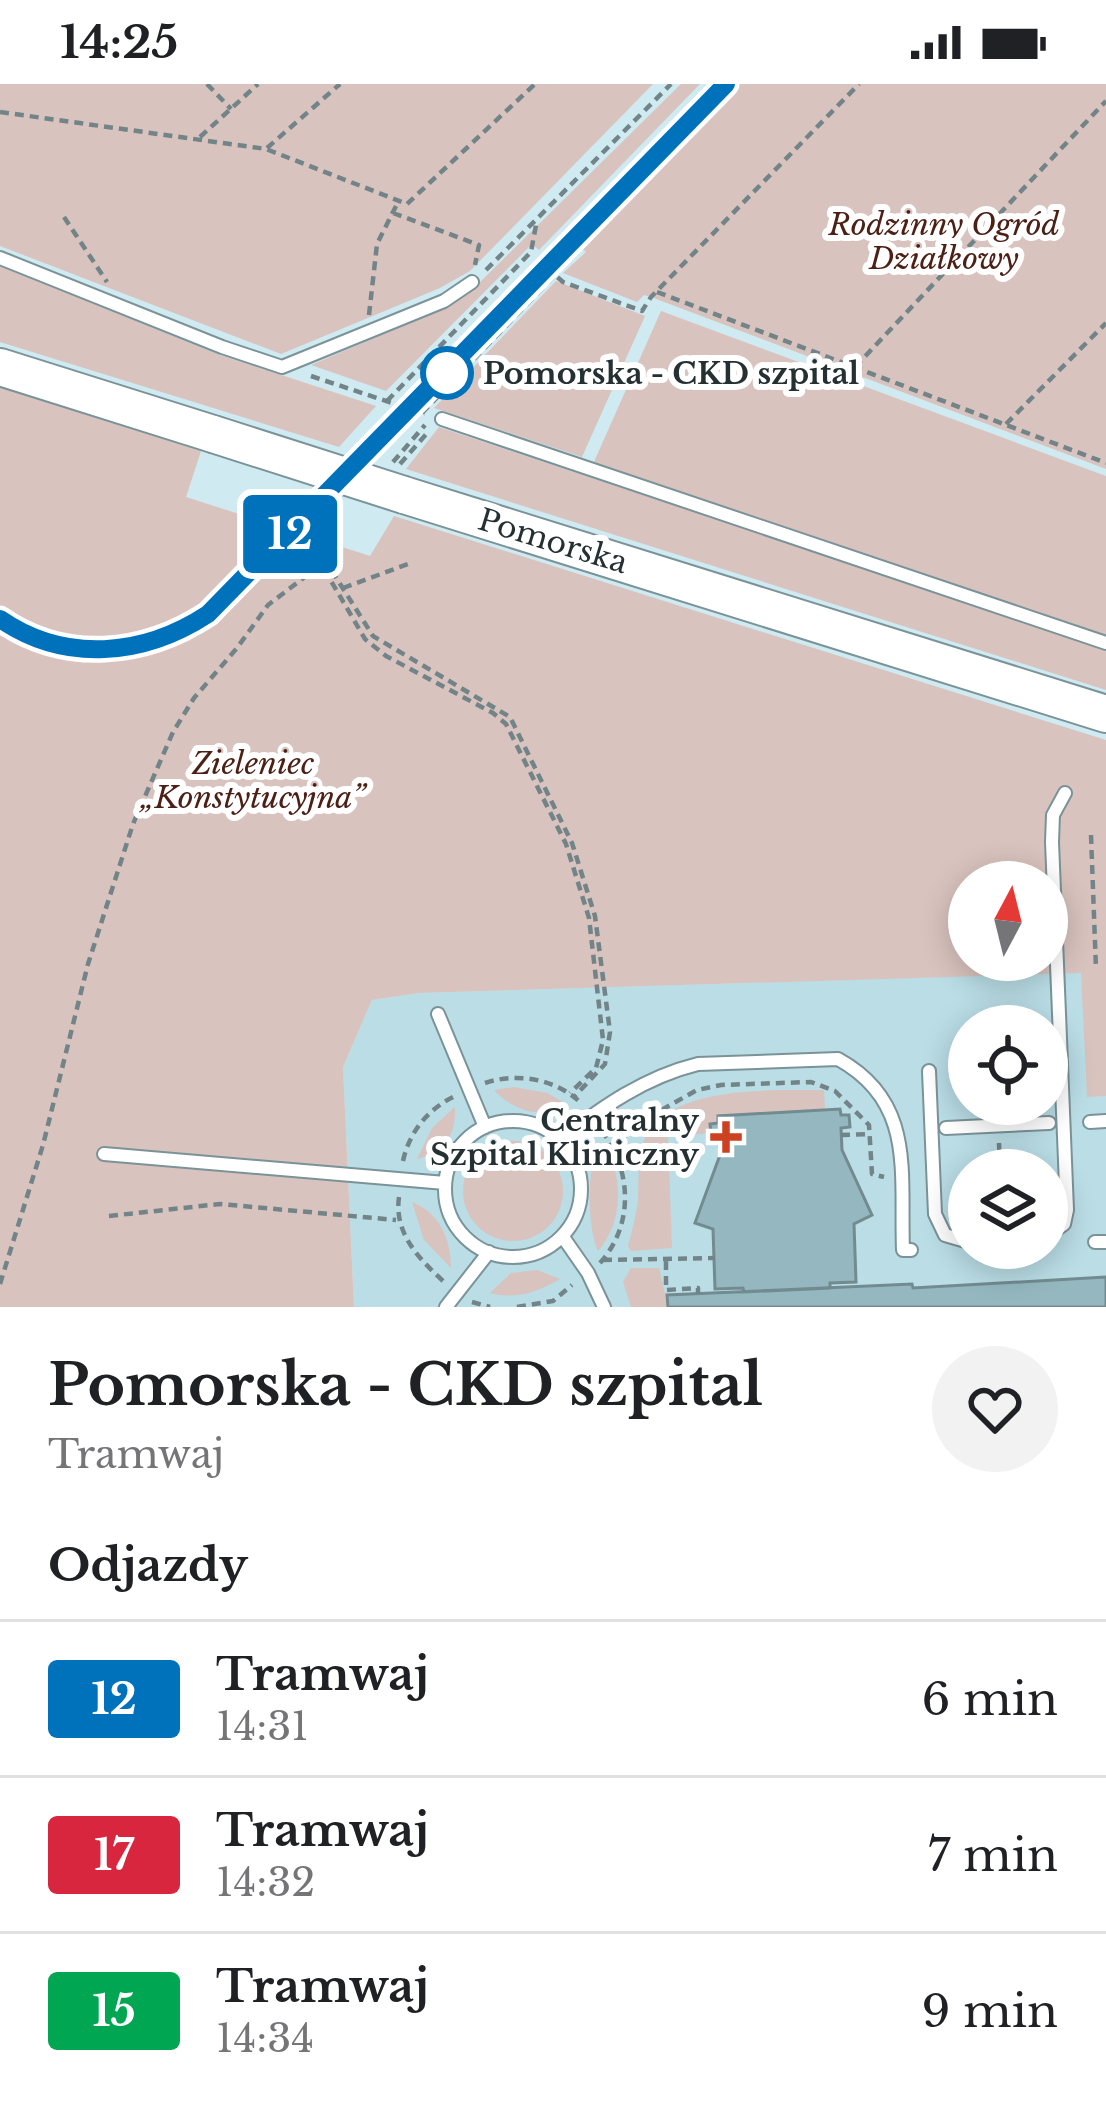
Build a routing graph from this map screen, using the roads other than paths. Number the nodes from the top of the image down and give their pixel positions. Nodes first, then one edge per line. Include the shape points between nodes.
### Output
1 (0, 258) edge
2 (472, 282) road end
3 (0, 367) edge
4 (437, 418) road end
5 (1106, 643) edge
6 (1106, 714) edge
7 (1065, 793) dead end
8 (438, 1014) dead end
9 (929, 1071) dead end
10 (1090, 1121) dead end
11 (1106, 1121) edge
12 (1024, 1125) edge
13 (485, 1127) junction
14 (950, 1128) dead end
15 (560, 1140) junction
16 (1065, 1149) edge
17 (104, 1154) dead end
18 (445, 1183) junction
19 (948, 1236) edge
20 (563, 1237) junction
21 (911, 1250) dead end
22 (489, 1252) junction
23 (446, 1307) edge
24 (604, 1307) edge

1 - 2 lane via 282,367 444,302
3 - 6 street, Pomorska, bridge via 213,434 397,475
4 - 5 lane
7 - 16 lane via 1052,842
8 - 13 lane
9 - 19 lane via 935,1214
10 - 11 lane
12 - 14 lane
13 - 15 lane via 524,1122
13 - 18 lane via 457,1150
15 - 20 lane via 581,1190
15 - 21 lane via 680,1068 829,1058 875,1087 901,1130 903,1250
17 - 18 lane
18 - 22 lane via 456,1226
20 - 22 lane via 525,1256
20 - 24 lane
22 - 23 lane

